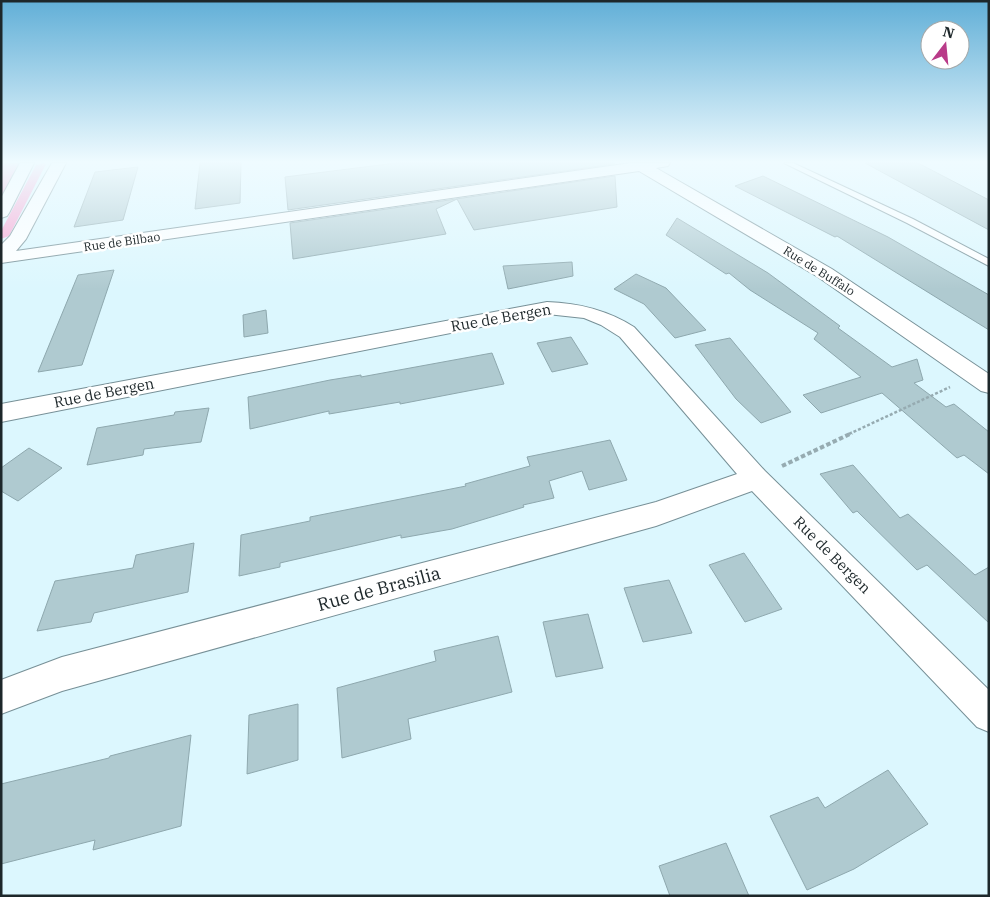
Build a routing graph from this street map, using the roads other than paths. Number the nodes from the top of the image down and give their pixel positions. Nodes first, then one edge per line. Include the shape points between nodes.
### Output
1 (36, 205) edge
2 (378, 205) edge
3 (708, 205) edge
4 (876, 205) edge
5 (1, 257) edge
6 (989, 263) edge
7 (981, 380) edge
8 (1, 413) edge
9 (756, 478) junction
10 (1, 697) edge
11 (989, 715) edge

1 - 5 street via 17,239
2 - 5 street, Rue de Bilbao
3 - 7 street, Rue de Buffalo via 825,273
4 - 6 lane
8 - 9 street, Rue de Bergen via 547,308 570,308 592,312 628,332
9 - 10 street, Rue de Brasilia via 656,514 62,674
9 - 11 street, Rue de Bergen

